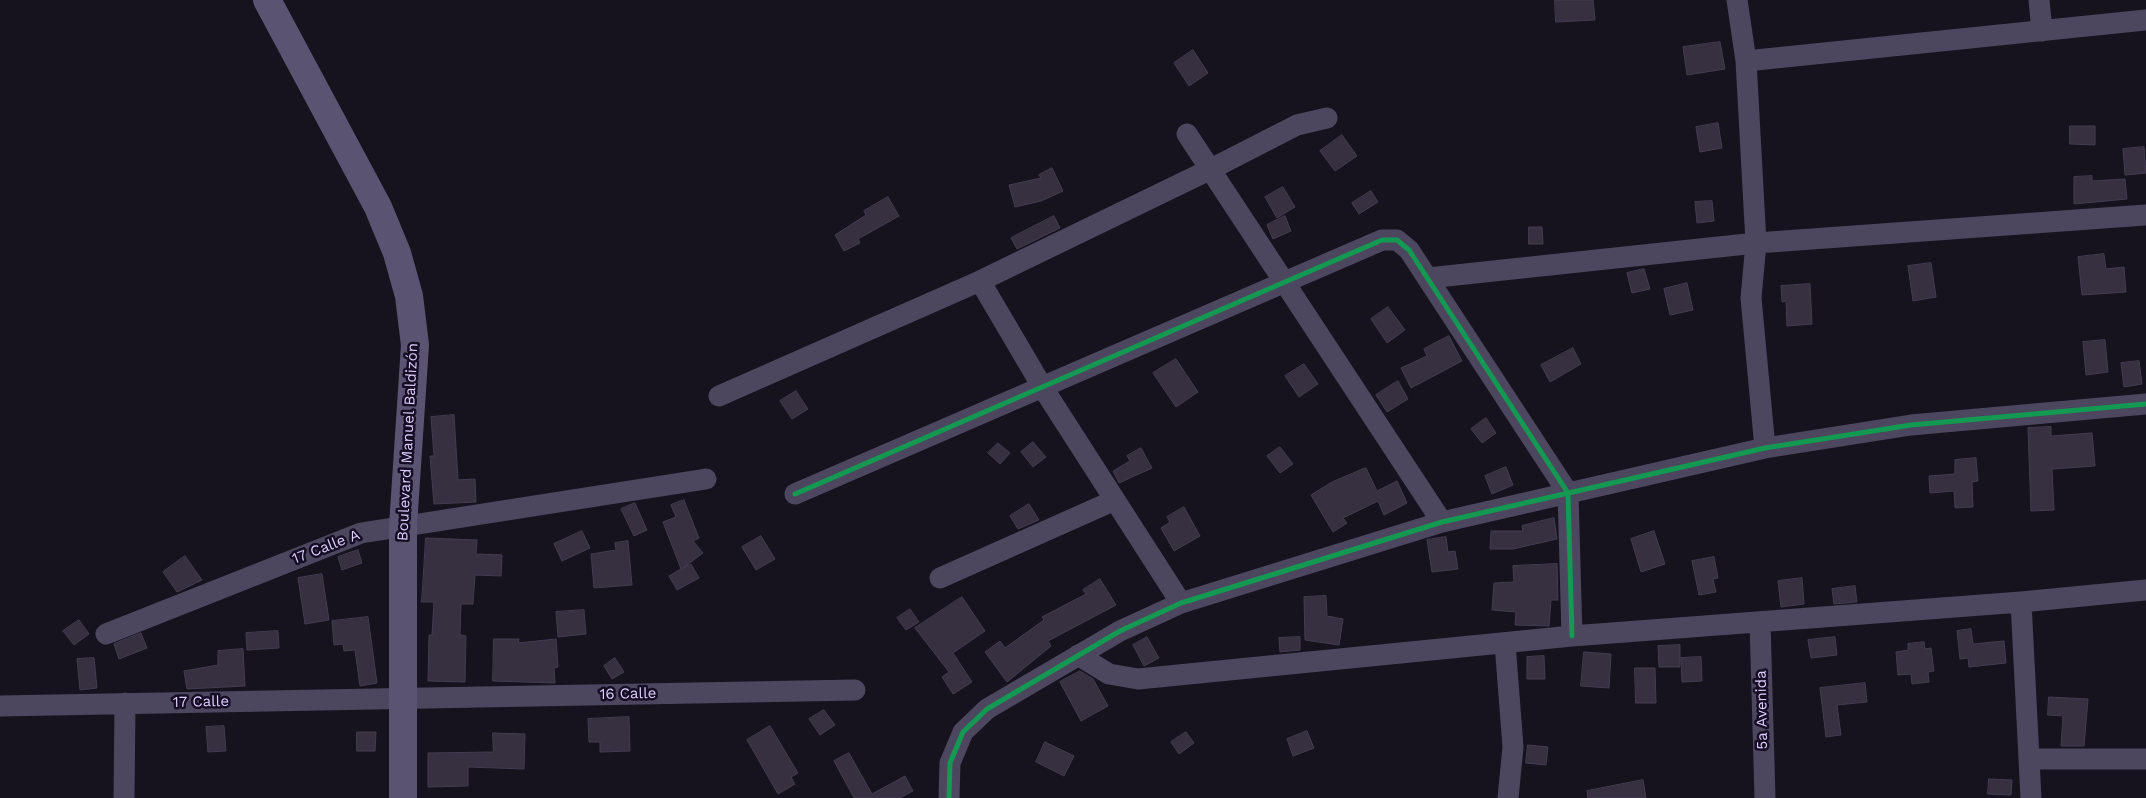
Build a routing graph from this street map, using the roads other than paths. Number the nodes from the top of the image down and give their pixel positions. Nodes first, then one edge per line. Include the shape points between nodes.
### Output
1 (267, 0) edge
2 (1737, 0) edge
3 (2039, 0) edge
4 (2146, 20) edge
5 (2042, 31) junction
6 (1746, 60) junction
7 (1327, 118) dead end
8 (1187, 134) dead end
9 (1211, 169) junction
10 (2146, 215) edge
11 (1756, 243) junction
12 (1428, 278) junction
13 (980, 281) junction
14 (1285, 283) junction
15 (1044, 388) junction
16 (719, 396) dead end
17 (2146, 404) edge
18 (1765, 448) junction
19 (706, 479) dead end
20 (1568, 493) junction
21 (795, 494) dead end
22 (1115, 500) junction
23 (1442, 522) junction
24 (403, 526) junction
25 (940, 578) dead end
26 (2146, 590) edge
27 (2021, 602) junction
28 (1181, 603) junction
29 (1760, 622) junction
30 (106, 634) dead end
31 (1572, 636) junction
32 (1505, 643) junction
33 (1078, 655) junction
34 (855, 690) dead end
35 (402, 698) junction
36 (125, 703) junction
37 (0, 706) edge
38 (2146, 759) edge
39 (2029, 760) junction
40 (124, 798) edge
41 (403, 798) edge
42 (949, 798) edge
43 (1508, 798) edge
44 (1765, 798) edge
45 (2031, 798) edge

1 - 24 main road, Boulevard Manuel Baldizón via 378,207 397,253 409,296 415,345
2 - 6 street
3 - 5 street
4 - 5 street
5 - 6 street
6 - 11 street
7 - 9 street via 1297,125
8 - 9 street
9 - 13 street
9 - 14 street
10 - 11 street
11 - 12 street
11 - 18 street via 1752,298
12 - 14 street via 1410,250 1397,240 1382,240
12 - 20 street
13 - 15 street
13 - 16 street
14 - 15 street
14 - 23 street
15 - 21 street
15 - 22 street
17 - 18 street via 1911,425
18 - 20 street
19 - 24 street, 17 Calle A
20 - 23 street
20 - 31 street
22 - 25 street
22 - 28 street
23 - 28 street
24 - 30 street, 17 Calle A via 361,533
24 - 35 main road, Boulevard Manuel Baldizón
26 - 27 street
27 - 29 street
27 - 39 street
28 - 33 street
29 - 31 street
29 - 44 street, 5a Avenida
31 - 32 street
32 - 33 street via 1138,679 1109,674
32 - 43 street via 1513,747
33 - 42 street via 987,709 963,732 950,763
34 - 35 street, 16 Calle
35 - 36 street, 17 Calle
35 - 41 main road, Boulevard Manuel Baldizón
36 - 37 street, 17 Calle
36 - 40 street
38 - 39 street
39 - 45 street

